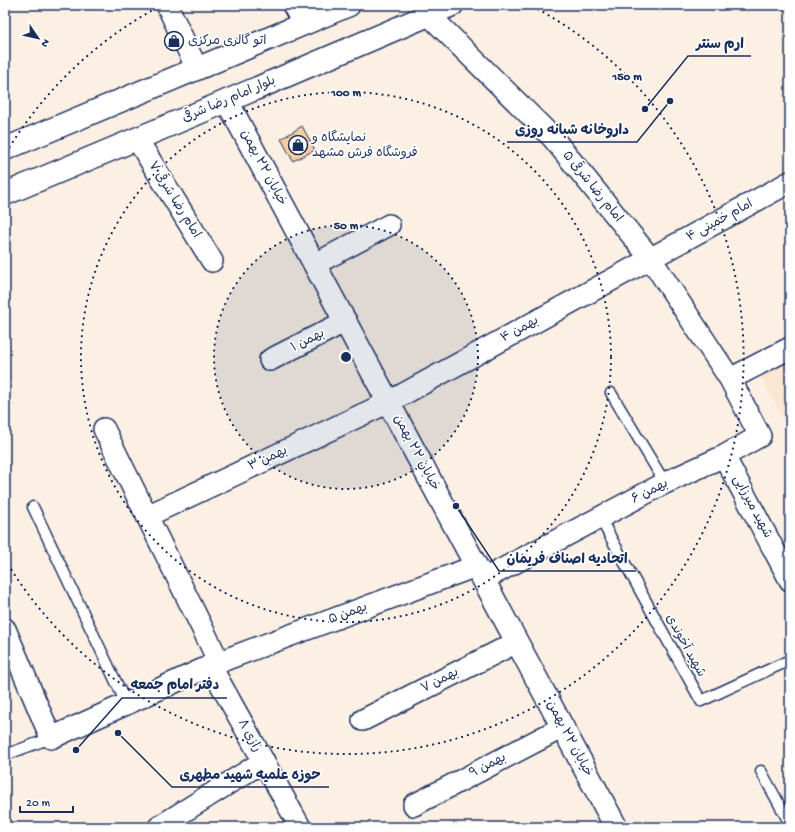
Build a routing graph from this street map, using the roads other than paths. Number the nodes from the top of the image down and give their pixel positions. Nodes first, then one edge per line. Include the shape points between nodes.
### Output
1 (167, 5) edge
2 (293, 5) edge
3 (349, 5) edge
4 (452, 5) edge
5 (429, 15) junction
6 (304, 24) junction
7 (197, 69) junction
8 (228, 101) junction
9 (137, 139) junction
10 (5, 149) edge
11 (790, 182) edge
12 (5, 194) edge
13 (389, 225) dead end
14 (650, 259) junction
15 (212, 261) dead end
16 (315, 264) junction
17 (346, 322) junction
18 (790, 348) edge
19 (270, 360) dead end
20 (730, 379) junction
21 (611, 393) dead end
22 (389, 402) junction
23 (104, 429) dead end
24 (724, 456) junction
25 (665, 483) junction
26 (34, 507) dead end
27 (147, 516) junction
28 (600, 518) junction
29 (480, 572) junction
30 (790, 580) edge
31 (5, 629) edge
32 (517, 642) junction
33 (790, 660) edge
34 (214, 664) junction
35 (126, 703) junction
36 (363, 720) dead end
37 (563, 727) junction
38 (51, 738) junction
39 (5, 754) edge
40 (264, 762) junction
41 (761, 771) dead end
42 (414, 805) dead end
43 (790, 824) edge
44 (159, 827) edge
45 (300, 827) edge
46 (616, 827) edge

1 - 7 street
2 - 6 street
3 - 6 main road
4 - 5 main road, بلوار امام رضا شرقی
5 - 8 main road, بلوار امام رضا شرقی
5 - 14 street, امام رضا شرقی ۵ via 552,136
6 - 7 main road
7 - 10 main road
8 - 9 main road, بلوار امام رضا شرقی
8 - 16 main road, خیابان ۲۲ بهمن
9 - 12 main road, بلوار امام رضا شرقی
9 - 15 street, امام رضا شرقی ۷
11 - 14 street, امام خمینی ۴
13 - 16 street
14 - 20 street, امام رضا شرقی ۵
14 - 22 street, بهمن ۴
16 - 17 main road, خیابان ۲۲ بهمن
17 - 19 street, بهمن ۱
17 - 22 main road, خیابان ۲۲ بهمن
18 - 20 street
20 - 24 street, بهمن ۶ via 760,436
21 - 25 lane
22 - 27 street, بهمن ۳
22 - 29 main road, خیابان ۲۲ بهمن
23 - 27 street, رازی ۸
24 - 25 street, بهمن ۶
24 - 30 street, شهید میرزایی
25 - 28 street, بهمن ۶
26 - 35 lane
27 - 34 street, رازی ۸
28 - 29 street, بهمن ۶
28 - 33 lane, شهید آخوندی via 701,701
29 - 32 main road, خیابان ۲۲ بهمن
29 - 34 street, بهمن ۵
31 - 38 street
32 - 36 street, بهمن ۷
32 - 37 main road, خیابان ۲۲ بهمن
34 - 35 street, بهمن ۵
34 - 40 street, رازی ۸
35 - 38 street, بهمن ۵
37 - 42 street, بهمن ۹
37 - 46 main road, خیابان ۲۲ بهمن
38 - 39 lane
40 - 44 street
40 - 45 street, رازی ۸
41 - 43 lane

